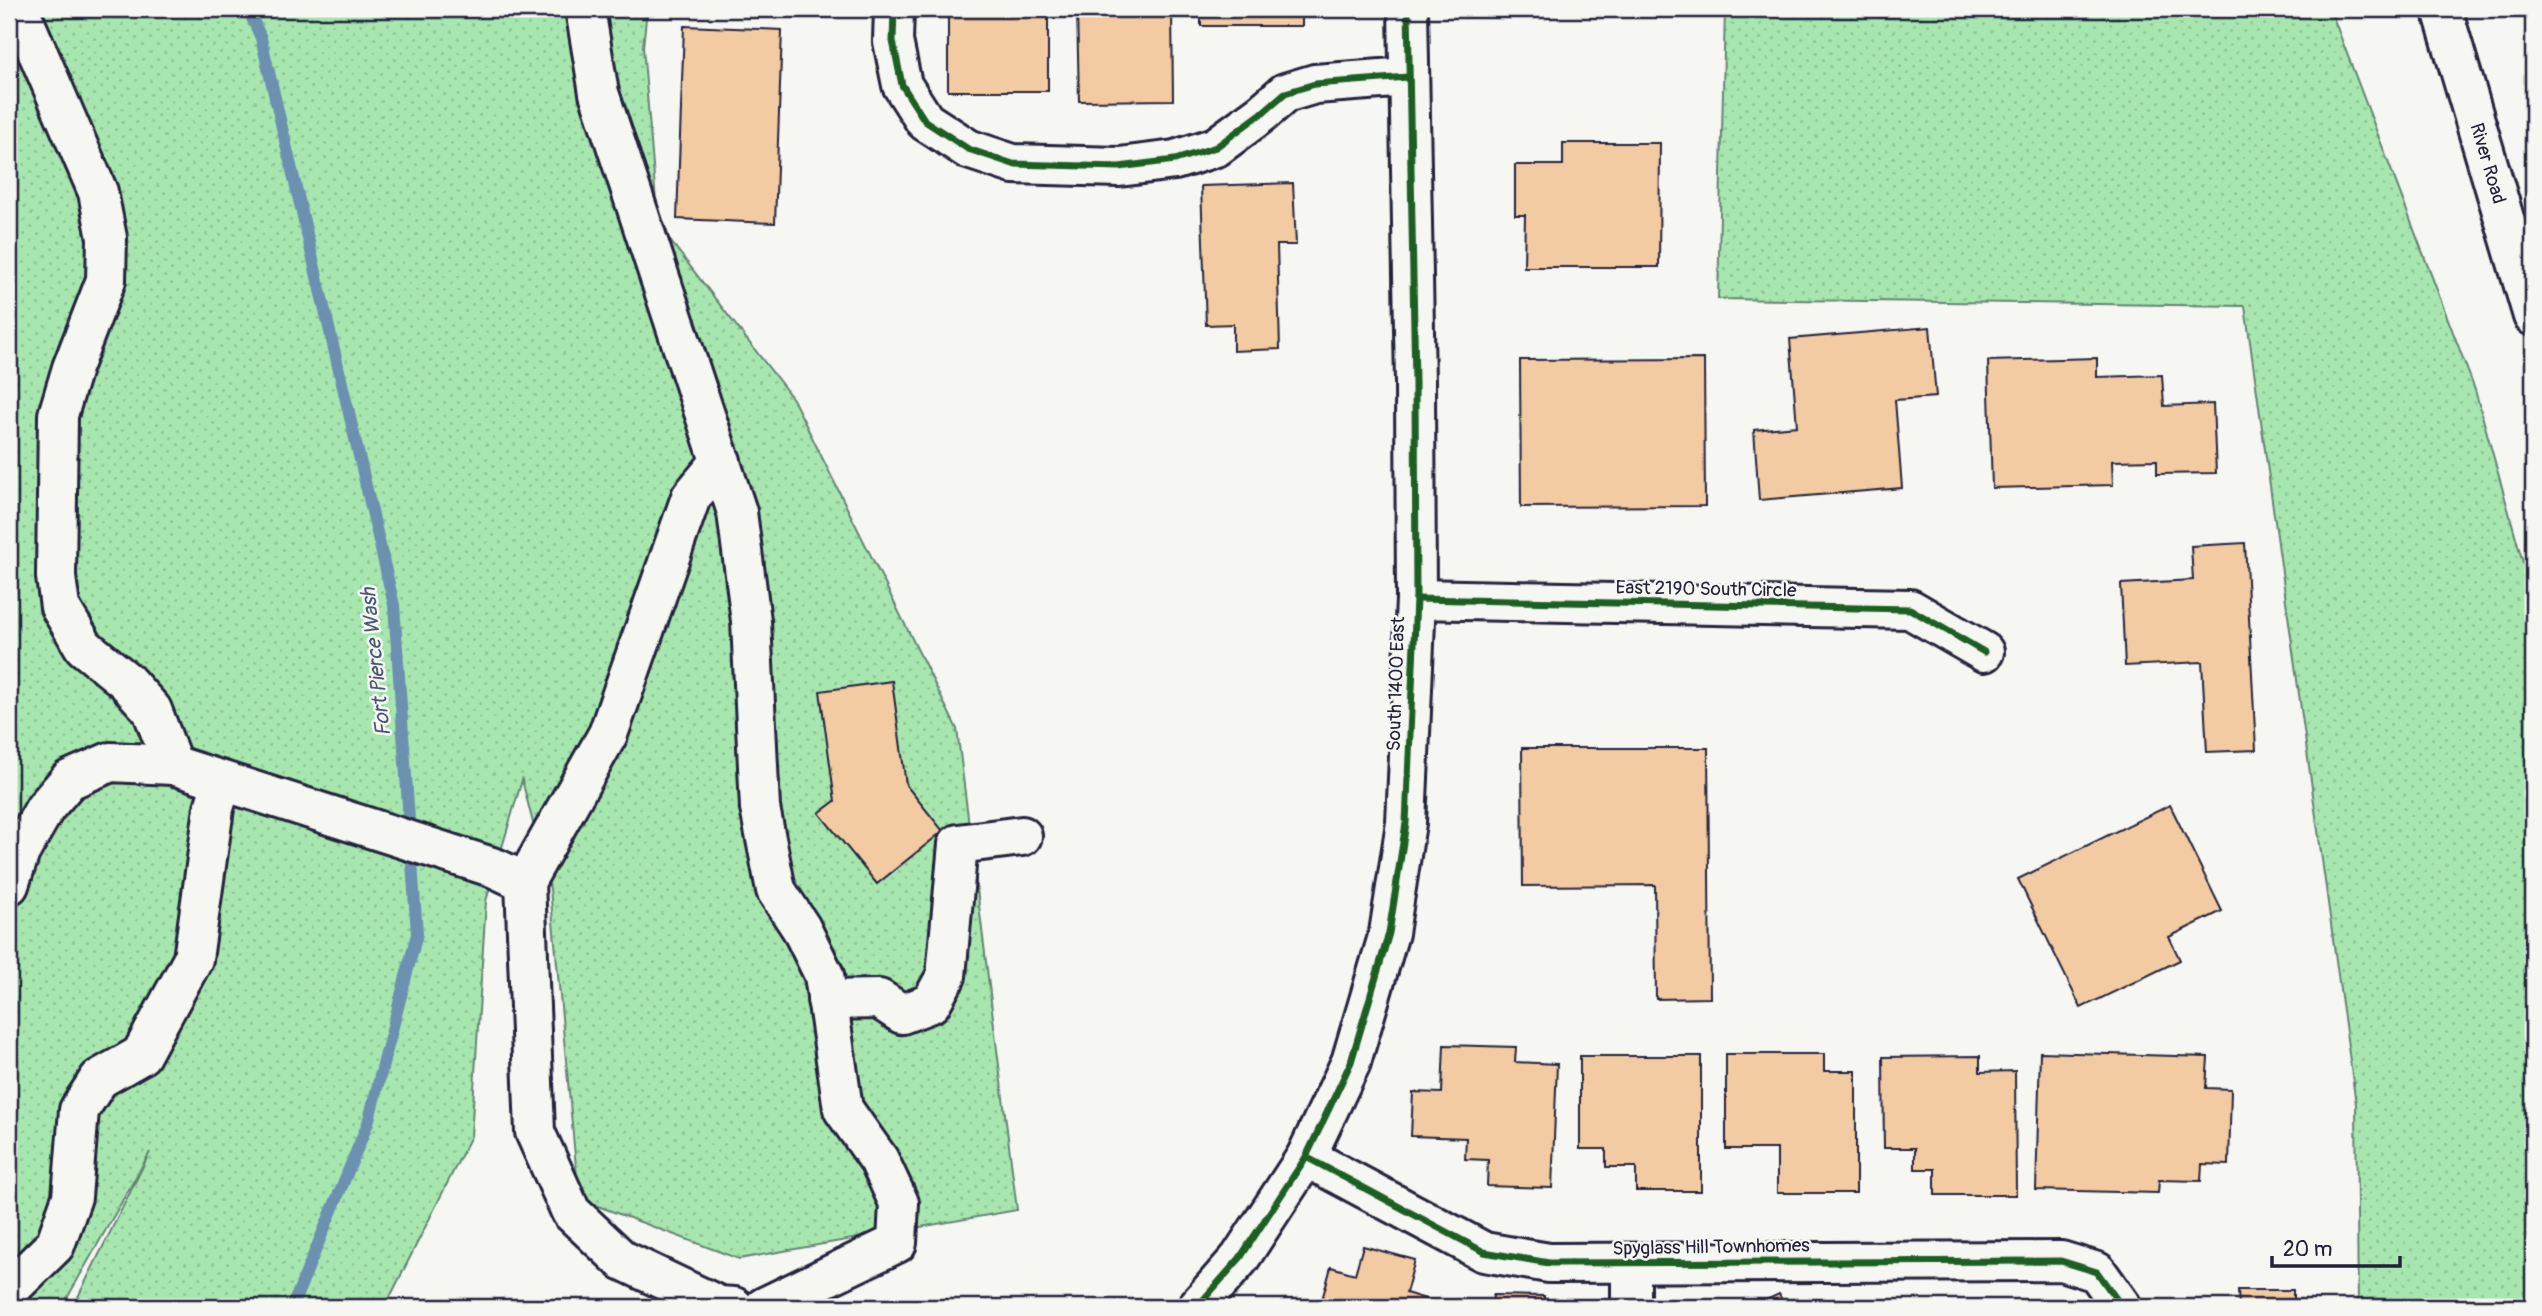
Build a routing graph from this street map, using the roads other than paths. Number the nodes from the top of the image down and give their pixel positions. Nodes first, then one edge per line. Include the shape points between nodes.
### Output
1 (19, 9) edge
2 (585, 9) edge
3 (894, 9) edge
4 (1408, 9) edge
5 (2442, 9) edge
6 (1408, 77) junction
7 (2533, 316) edge
8 (721, 461) junction
9 (1416, 599) junction
10 (1984, 652) dead end
11 (173, 765) junction
12 (222, 782) junction
13 (1022, 836) dead end
14 (510, 875) junction
15 (9, 885) edge
16 (827, 1000) junction
17 (1306, 1157) junction
18 (1631, 1264) junction
19 (9, 1290) edge
20 (734, 1307) edge
21 (764, 1307) edge
22 (1197, 1307) edge
23 (1631, 1307) edge
24 (2122, 1307) edge

1 - 11 street via 98,192 107,238 106,280 58,415 56,577 60,607 84,647 126,681 152,710
2 - 8 street via 599,93
3 - 6 street via 893,41 902,85 925,121 968,149 1013,164 1119,167 1175,160 1216,147 1285,93 1315,84
4 - 6 street, South 1400 East
5 - 7 street, River Road
6 - 9 street, South 1400 East
8 - 14 street via 691,497 608,734
8 - 16 street via 737,512 751,621 760,808 776,890 824,975
9 - 10 street, East 2190 South Circle via 1910,609
9 - 17 street, South 1400 East via 1406,823 1389,933 1351,1062
11 - 12 street
11 - 15 street via 110,762 69,780 20,852
12 - 14 street
12 - 19 street via 214,808 193,958 141,1055 99,1079 79,1110 72,1197 55,1245
13 - 16 street via 958,844 946,976 931,1003 902,1014 879,999
14 - 20 street via 536,1132 571,1212 622,1260 719,1306
16 - 21 street via 843,1109 879,1160 899,1203 897,1243
17 - 18 street, Spyglass Hill Townhomes via 1484,1252 1549,1263
17 - 22 street, South 1400 East via 1240,1258
18 - 23 street, Spyglass Hill Townhomes
18 - 24 street, Spyglass Hill Townhomes via 2061,1261 2097,1272

